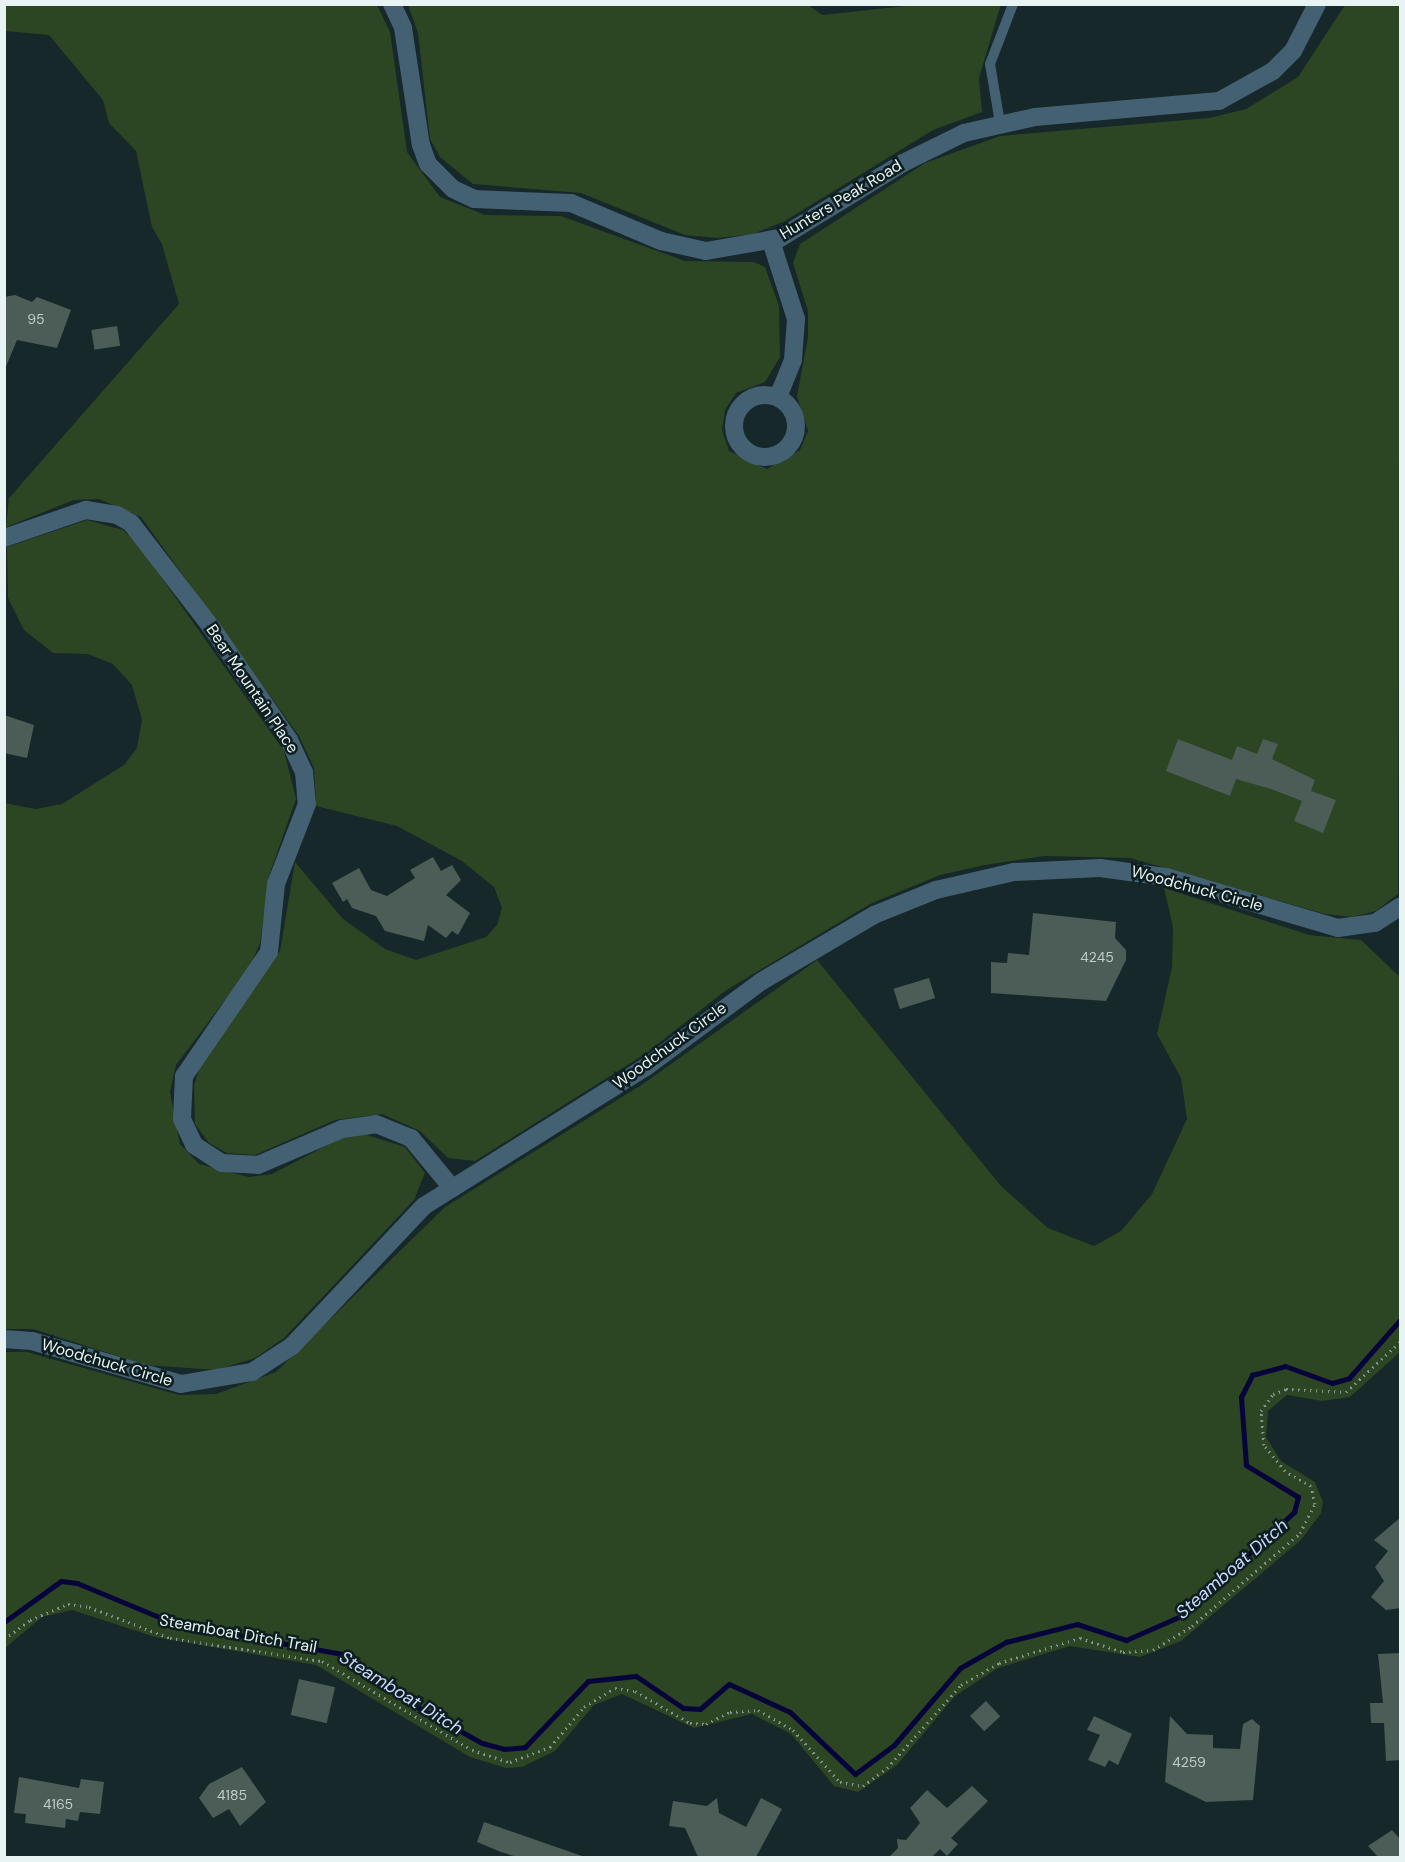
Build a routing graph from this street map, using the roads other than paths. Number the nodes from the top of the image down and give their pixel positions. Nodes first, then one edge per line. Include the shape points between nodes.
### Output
1 (392, 4) edge
2 (1013, 4) edge
3 (1317, 4) edge
4 (1000, 123) junction
5 (771, 241) junction
6 (778, 397) dead end
7 (4, 538) edge
8 (1401, 907) edge
9 (452, 1188) junction
10 (4, 1339) edge

1 - 5 street, Hunters Peak Road via 403,28 420,145 428,164 453,189 474,199 571,203 683,247 730,250
2 - 4 lane via 990,64
3 - 4 street, Hunters Peak Road via 1293,51 1273,71 1219,101
4 - 5 street, Hunters Peak Road via 935,145
5 - 6 street via 796,319 793,360
7 - 9 street, Bear Mountain Place via 86,510 117,515 130,524 212,628 289,740 304,772 307,804 276,884 269,952 184,1076 182,1119 194,1145 222,1163 242,1167 276,1159 342,1129 376,1124 411,1138
8 - 9 street, Woodchuck Circle via 1375,923 1338,928 1119,869 1043,869 957,883 892,907 807,954 734,1000 646,1067
9 - 10 street, Woodchuck Circle via 409,1220 292,1346 234,1378 200,1384 162,1381 32,1341

